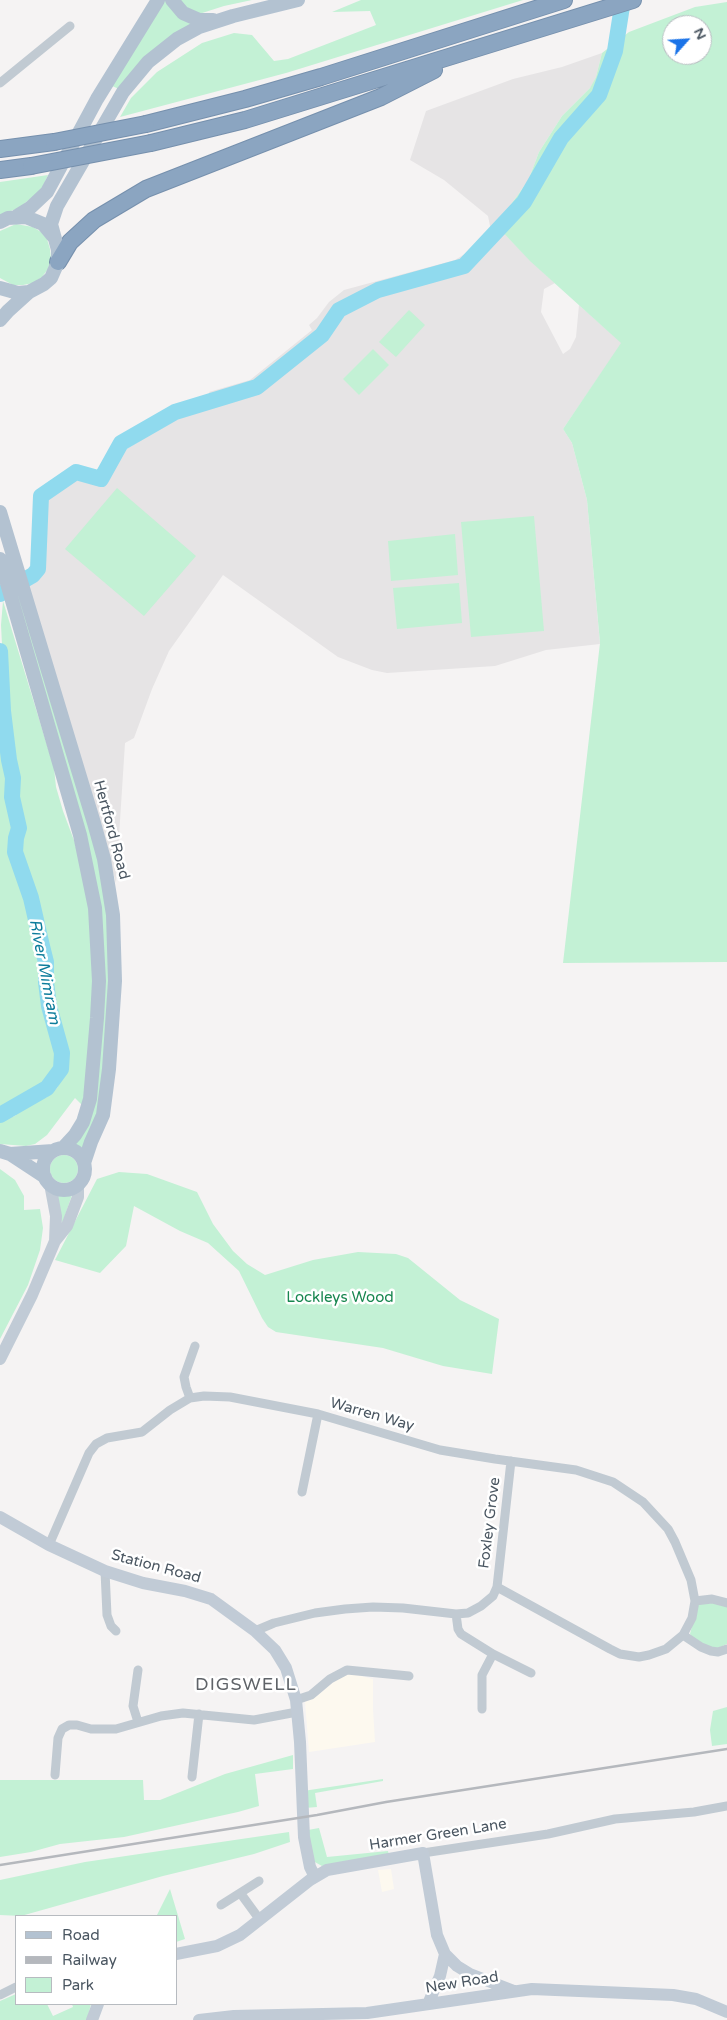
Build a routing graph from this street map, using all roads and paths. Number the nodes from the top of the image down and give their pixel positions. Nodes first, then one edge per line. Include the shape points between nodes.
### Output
1 (158, 0) edge
2 (172, 0) edge
3 (298, 0) edge
4 (564, 0) edge
5 (633, 0) edge
6 (222, 19) junction
7 (70, 26) dead end
8 (476, 49) junction
9 (0, 83) edge
10 (0, 149) edge
11 (0, 170) edge
12 (17, 216) junction
13 (0, 222) edge
14 (54, 238) junction
15 (58, 262) junction
16 (0, 288) edge
17 (29, 292) junction
18 (0, 320) edge
19 (0, 512) edge
20 (0, 559) edge
21 (11, 573) junction
22 (58, 1149) junction
23 (5, 1153) edge
24 (84, 1163) junction
25 (48, 1181) junction
26 (78, 1184) junction
27 (55, 1241) junction
28 (196, 1346) dead end
29 (0, 1359) edge
30 (190, 1398) junction
31 (318, 1414) junction
32 (511, 1461) junction
33 (302, 1492) dead end
34 (0, 1517) edge
35 (49, 1545) junction
36 (105, 1571) junction
37 (497, 1587) junction
38 (694, 1601) junction
39 (727, 1603) edge
40 (456, 1614) junction
41 (116, 1631) dead end
42 (255, 1631) junction
43 (683, 1635) junction
44 (727, 1649) edge
45 (493, 1654) junction
46 (138, 1670) dead end
47 (531, 1673) dead end
48 (408, 1676) dead end
49 (296, 1706) junction
50 (482, 1709) dead end
51 (199, 1714) junction
52 (138, 1722) junction
53 (55, 1775) dead end
54 (192, 1777) dead end
55 (727, 1806) edge
56 (423, 1853) junction
57 (315, 1877) junction
58 (259, 1881) dead end
59 (241, 1894) junction
60 (221, 1905) dead end
61 (260, 1920) junction
62 (178, 1954) edge
63 (445, 1954) junction
64 (15, 1988) edge
65 (515, 1992) junction
66 (0, 1995) edge
67 (428, 2004) junction
68 (98, 2005) edge
69 (727, 2012) edge
70 (92, 2020) edge
71 (199, 2020) edge

1 - 12 main road via 97,99 47,192
2 - 6 main road via 178,9 194,18
3 - 6 main road
4 - 10 highway, bridge via 245,99 146,124
5 - 8 highway
6 - 14 main road via 189,32 167,46 132,81 57,206 51,224
7 - 9 street
8 - 11 highway, bridge via 245,120 151,143
8 - 15 highway via 382,97 141,191 94,220 70,242
12 - 13 main road
12 - 14 main road via 35,219
14 - 15 main road
15 - 17 main road via 44,284
16 - 17 main road
17 - 18 main road
19 - 21 main road, Hertford Road
20 - 21 main road, Hertford Road
21 - 22 main road, Hertford Road via 10,595 80,835 95,908 98,1018 90,1099 75,1135
21 - 24 main road, Hertford Road via 23,588 104,859 113,915 115,981 108,1078 103,1115
22 - 23 main road
22 - 24 main road via 74,1150
22 - 25 main road via 45,1160 43,1171
23 - 25 main road
24 - 26 main road via 84,1174
25 - 26 main road via 55,1188 67,1189
25 - 27 street via 56,1216
26 - 27 street via 78,1197 67,1226
27 - 29 street
28 - 30 street via 184,1377
30 - 31 street, Warren Way via 230,1397
30 - 35 street via 142,1432 107,1438 96,1444
31 - 32 street, Warren Way via 440,1450
31 - 33 street
32 - 37 street, Foxley Grove
32 - 38 street, Warren Way via 596,1475 643,1502 668,1529 675,1542 691,1580
34 - 35 street, Station Road
35 - 36 street, Station Road
36 - 41 street via 107,1614
36 - 42 street, Station Road via 143,1583 199,1594
37 - 40 street via 493,1596 481,1606 468,1613
37 - 43 street, Warren Way via 620,1654 649,1655 666,1649
38 - 39 street via 712,1599
38 - 43 street, Warren Way via 692,1618
40 - 42 street via 403,1608 346,1609 315,1613
40 - 45 street via 461,1634
42 - 49 street, Station Road via 281,1660 290,1679
43 - 44 street via 711,1651
45 - 47 street
45 - 50 street via 482,1675
46 - 52 street via 134,1706
48 - 49 street via 347,1670
49 - 51 street via 254,1720
49 - 57 street, Station Road via 304,1837
51 - 52 street via 183,1712
51 - 54 street
52 - 53 street via 116,1729 65,1727 58,1738
55 - 56 street, Harmer Green Lane via 615,1818 548,1834
56 - 57 street, Harmer Green Lane via 327,1870
56 - 63 street via 437,1935
57 - 61 street, Harmer Green Lane
58 - 59 street
59 - 60 street
59 - 61 street
61 - 62 street, Harmer Green Lane via 217,1946
63 - 65 street via 470,1974
63 - 67 street
64 - 66 street
65 - 67 street, New Road
65 - 69 street, New Road via 532,1989 673,1995 696,1999
67 - 71 street, New Road via 368,2013 234,2016
68 - 70 street

